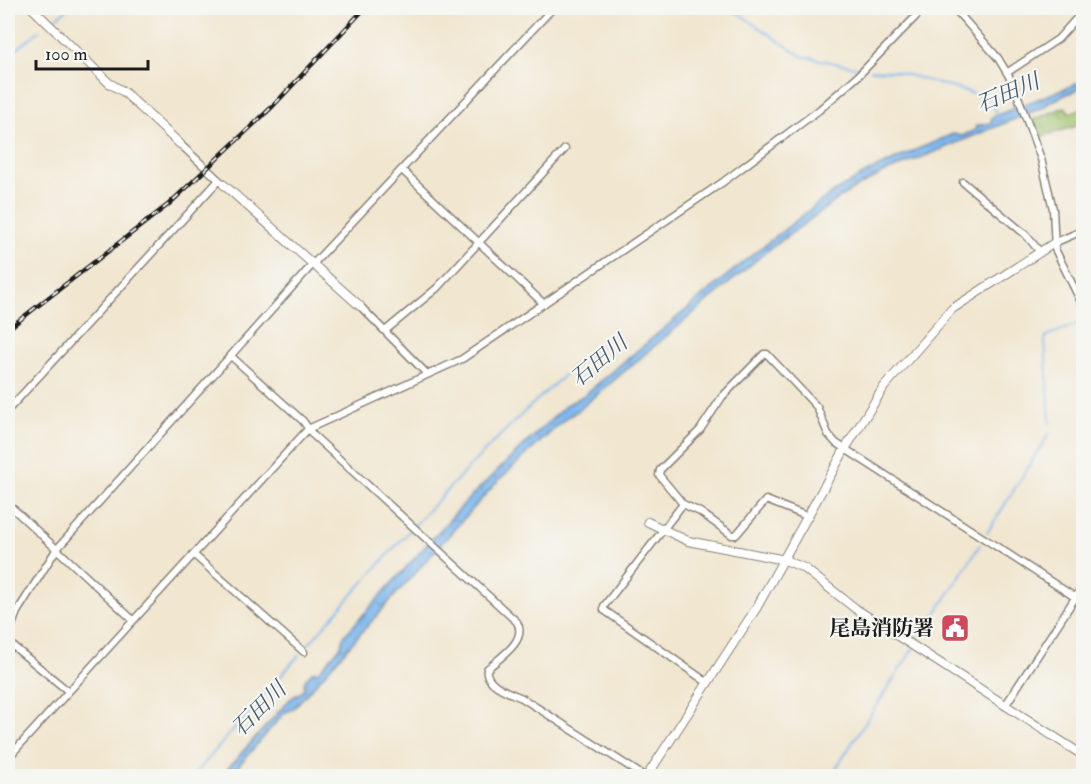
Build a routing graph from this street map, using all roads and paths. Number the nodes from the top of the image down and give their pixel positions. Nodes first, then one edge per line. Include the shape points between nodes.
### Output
1 (32, 8) edge
2 (553, 8) edge
3 (924, 8) edge
4 (954, 8) edge
5 (1083, 9) edge
6 (1008, 72) junction
7 (180, 144) joint
8 (565, 149) dead end
9 (402, 170) junction
10 (221, 182) junction
11 (963, 182) dead end
12 (1083, 230) edge
13 (479, 241) junction
14 (1054, 243) junction
15 (1040, 252) junction
16 (313, 264) junction
17 (544, 304) junction
18 (360, 306) joint
19 (1083, 308) edge
20 (385, 331) junction
21 (232, 357) junction
22 (428, 374) junction
23 (8, 410) edge
24 (308, 429) junction
25 (844, 449) junction
26 (8, 504) edge
27 (683, 504) junction
28 (809, 517) junction
29 (648, 522) dead end
30 (662, 530) junction
31 (56, 550) junction
32 (193, 554) junction
33 (785, 560) junction
34 (1083, 584) edge
35 (1074, 598) junction
36 (1083, 603) edge
37 (133, 620) junction
38 (8, 636) edge
39 (8, 642) edge
40 (304, 652) dead end
41 (708, 683) junction
42 (68, 691) junction
43 (1005, 706) junction
44 (1083, 756) edge
45 (8, 758) edge
46 (645, 777) edge

1 - 7 street via 109,83
2 - 9 street
3 - 17 street via 819,110 723,182
4 - 6 street
5 - 6 street via 1058,39
6 - 14 street via 1037,144 1053,208
7 - 10 street
8 - 13 street
9 - 13 street
9 - 16 street
10 - 16 street
10 - 23 street
11 - 15 street via 1026,235
12 - 14 street
13 - 17 street
13 - 20 street via 436,288
14 - 15 street
14 - 19 street
15 - 25 street via 941,320 884,387
16 - 18 street
16 - 21 street
17 - 22 street via 462,359
18 - 20 street
20 - 22 street
21 - 24 street
21 - 31 street
22 - 24 street
24 - 32 street
24 - 46 street via 519,626 519,638 487,669 488,677
25 - 27 street via 828,434 814,403 764,354 722,397 700,430 660,470 658,475
25 - 28 street
25 - 35 street
26 - 31 street
27 - 28 street via 732,535 766,500
27 - 30 street
28 - 33 street
29 - 30 street
30 - 33 street via 712,547
30 - 41 street via 604,610
31 - 37 street
31 - 38 street via 17,612
32 - 37 street
32 - 40 street
33 - 41 street
33 - 43 street via 804,568 856,609
34 - 35 street
35 - 36 street
35 - 43 street
37 - 42 street
39 - 42 street
41 - 46 street
42 - 45 street
43 - 44 street

